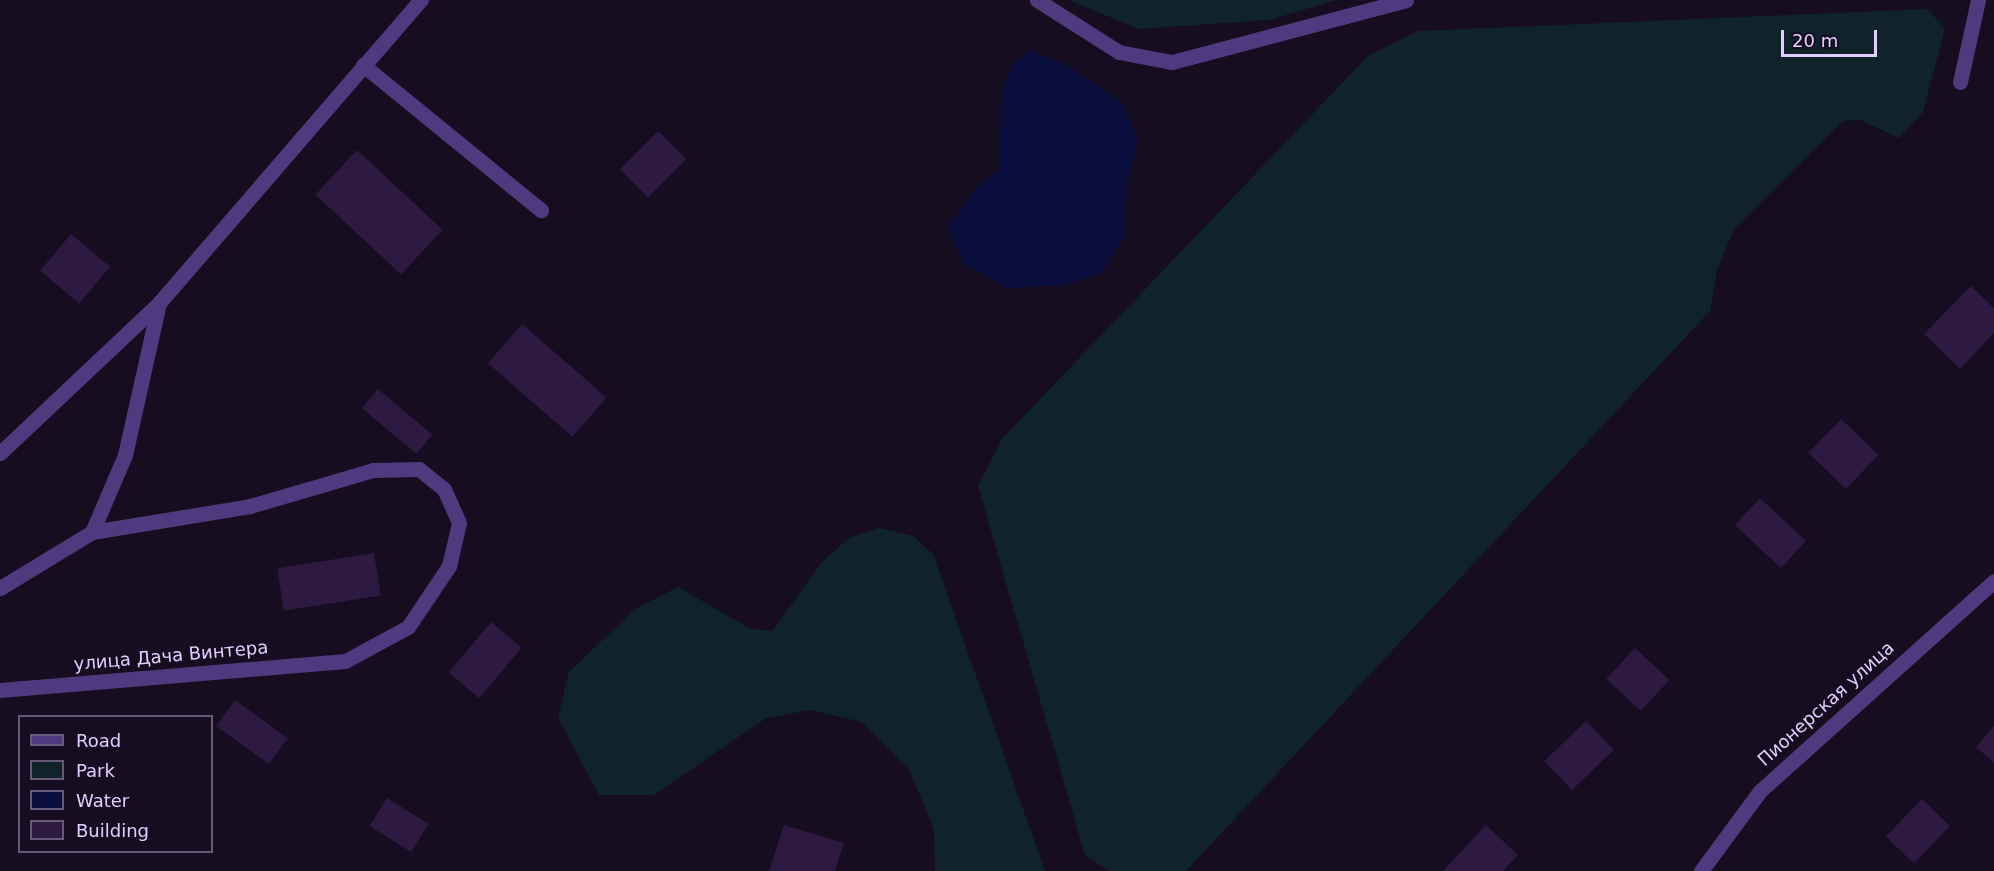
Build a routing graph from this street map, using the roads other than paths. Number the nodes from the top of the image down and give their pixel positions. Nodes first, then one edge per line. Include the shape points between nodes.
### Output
1 (421, 0) edge
2 (1037, 0) edge
3 (1406, 0) edge
4 (1978, 0) edge
5 (363, 65) junction
6 (1960, 82) dead end
7 (541, 210) dead end
8 (159, 303) junction
9 (0, 453) edge
10 (92, 532) junction
11 (1994, 581) edge
12 (0, 588) edge
13 (0, 690) edge
14 (1701, 871) edge

1 - 5 street
2 - 3 street via 1119,52 1172,62
4 - 6 street
5 - 7 street
5 - 8 street
8 - 9 street
8 - 10 street via 125,455
10 - 12 street
10 - 13 street, улица Дача Винтера via 250,506 373,470 419,469 444,489 459,523 449,566 408,627 345,661
11 - 14 street, Пионерская улица via 1760,791

